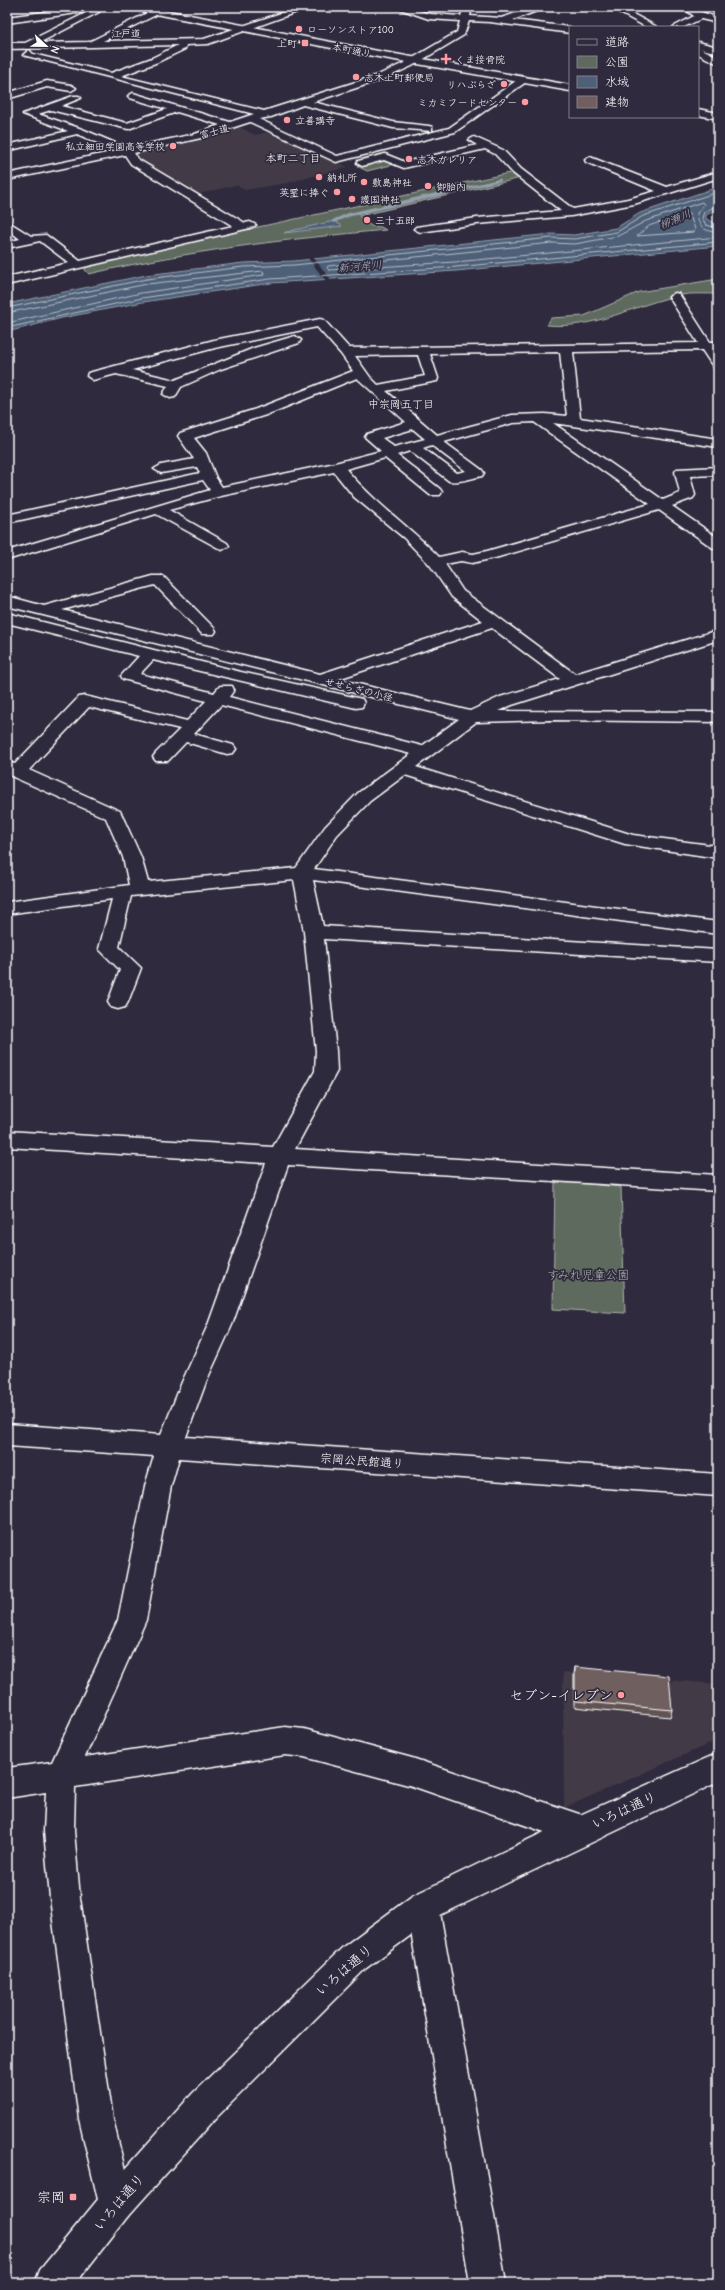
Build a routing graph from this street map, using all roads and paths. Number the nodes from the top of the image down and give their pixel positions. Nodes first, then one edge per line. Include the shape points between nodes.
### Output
1 (98, 7) edge
2 (136, 7) edge
3 (307, 7) edge
4 (398, 7) edge
5 (468, 7) edge
6 (543, 7) edge
7 (613, 7) edge
8 (686, 7) edge
9 (89, 8) junction
10 (412, 9) edge
11 (157, 11) junction
12 (700, 16) junction
13 (464, 19) junction
14 (7, 20) edge
15 (718, 20) edge
16 (502, 21) junction
17 (651, 26) edge
18 (679, 26) edge
19 (242, 28) junction
20 (480, 28) dead end
21 (569, 30) edge
22 (182, 43) junction
23 (90, 45) junction
24 (699, 45) edge
25 (7, 46) edge
26 (25, 46) junction
27 (43, 46) junction
28 (718, 50) edge
29 (699, 51) edge
30 (414, 61) junction
31 (718, 61) edge
32 (112, 76) junction
33 (523, 80) junction
34 (92, 82) dead end
35 (143, 84) junction
36 (569, 88) edge
37 (7, 96) edge
38 (306, 103) junction
39 (52, 107) junction
40 (178, 109) junction
41 (699, 112) edge
42 (268, 115) junction
43 (718, 116) edge
44 (253, 120) junction
45 (233, 126) junction
46 (450, 130) junction
47 (79, 131) junction
48 (11, 134) dead end
49 (28, 143) junction
50 (486, 146) junction
51 (7, 148) edge
52 (43, 150) dead end
53 (126, 151) junction
54 (58, 156) dead end
55 (336, 159) junction
56 (590, 160) dead end
57 (72, 162) junction
58 (14, 166) dead end
59 (27, 172) junction
60 (718, 175) edge
61 (7, 177) edge
62 (664, 190) junction
63 (572, 213) junction
64 (7, 224) edge
65 (420, 229) dead end
66 (29, 240) junction
67 (7, 245) edge
68 (77, 264) junction
69 (7, 272) edge
70 (12, 280) edge
71 (674, 297) dead end
72 (331, 335) junction
73 (712, 346) edge
74 (566, 349) junction
75 (423, 351) junction
76 (346, 352) junction
77 (718, 365) edge
78 (114, 370) junction
79 (359, 373) junction
80 (93, 376) dead end
81 (376, 389) junction
82 (536, 418) junction
83 (574, 421) junction
84 (417, 423) junction
85 (174, 428) dead end
86 (185, 436) junction
87 (436, 439) junction
88 (718, 443) edge
89 (412, 446) junction
90 (389, 453) junction
91 (202, 462) junction
92 (337, 468) junction
93 (161, 469) dead end
94 (718, 471) edge
95 (208, 475) junction
96 (219, 492) junction
97 (435, 492) dead end
98 (660, 505) junction
99 (158, 509) junction
100 (7, 519) edge
101 (12, 538) dead end
102 (718, 545) edge
103 (222, 546) dead end
104 (14, 554) edge
105 (436, 562) junction
106 (7, 601) edge
107 (44, 610) junction
108 (7, 618) edge
109 (494, 622) junction
110 (208, 631) dead end
111 (718, 635) edge
112 (151, 653) junction
113 (240, 677) junction
114 (321, 679) junction
115 (574, 681) junction
116 (218, 699) junction
117 (718, 717) edge
118 (465, 722) junction
119 (718, 731) edge
120 (187, 732) junction
121 (227, 749) dead end
122 (425, 752) junction
123 (162, 758) dead end
124 (12, 769) edge
125 (404, 769) junction
126 (718, 852) edge
127 (302, 873) junction
128 (132, 890) junction
129 (7, 908) edge
130 (718, 928) edge
131 (314, 932) junction
132 (718, 956) edge
133 (118, 1002) dead end
134 (7, 1139) edge
135 (280, 1155) junction
136 (718, 1183) edge
137 (7, 1435) edge
138 (169, 1447) junction
139 (718, 1485) edge
140 (718, 1767) edge
141 (60, 1776) junction
142 (7, 1783) edge
143 (582, 1830) junction
144 (423, 1908) junction
145 (116, 2204) junction
146 (53, 2283) edge
147 (488, 2283) edge

1 - 9 street
2 - 11 street, 本町通り
3 - 19 street, 江戸道
4 - 10 street
5 - 13 street
6 - 16 street
7 - 17 street
8 - 12 street
9 - 14 street
9 - 26 street via 95,12
10 - 13 street via 429,16
11 - 19 street, 本町通り
11 - 23 street
12 - 15 street
12 - 18 street
13 - 16 street
13 - 30 street, 富士道 via 465,32
16 - 20 street
16 - 21 street
19 - 22 street, 江戸道 via 211,41
19 - 30 street, 本町通り
22 - 23 street, 江戸道
22 - 32 street via 182,47 155,60
23 - 27 street, 江戸道
24 - 28 street
25 - 26 street, 江戸道
26 - 27 street, 江戸道
27 - 32 street via 27,55
29 - 31 street
30 - 33 street, 本町通り
30 - 38 street, 富士道 via 380,77
32 - 34 street
32 - 35 street
33 - 36 street, 本町通り
33 - 46 street via 494,99 476,115
35 - 40 street via 123,91
35 - 42 street
37 - 39 street via 47,84 75,87 62,92 76,98
38 - 42 street, 富士道
38 - 46 street via 393,125
39 - 40 street via 128,126
39 - 47 street via 28,114
40 - 45 street
41 - 43 street
42 - 44 street, 富士道
44 - 45 street, 富士道
44 - 55 street
45 - 53 street, 富士道
46 - 50 street
46 - 55 street
47 - 49 street
47 - 53 street
48 - 49 street
49 - 51 street
49 - 52 street
50 - 55 street via 404,166 386,157 352,166
50 - 63 street via 499,152 517,171
53 - 57 street, 富士道
53 - 68 street via 135,162 247,226
54 - 57 street
56 - 62 street
57 - 59 street, 富士道
58 - 59 street
59 - 61 street, 富士道
60 - 62 street
62 - 63 street via 630,202
63 - 65 street via 476,221
64 - 66 street
66 - 67 street
66 - 68 street via 42,237
68 - 70 street
69 - 70 street
71 - 73 street
72 - 76 street
72 - 78 street via 320,323 214,344
72 - 78 street via 306,337 258,351 217,366 173,389
73 - 74 street
73 - 77 street
74 - 75 street
74 - 83 street
75 - 76 street
75 - 81 street via 432,378
76 - 79 street
78 - 80 street
79 - 81 street
79 - 86 street via 261,412
81 - 84 street
82 - 83 street
82 - 87 street via 512,419
82 - 98 street
83 - 88 street
84 - 87 street
84 - 90 street via 372,437
85 - 86 street
86 - 91 street via 199,453
87 - 89 street
87 - 89 street via 477,472 454,478
89 - 90 street
90 - 92 street
90 - 97 street
91 - 93 street
91 - 95 street
92 - 96 street
92 - 105 street via 360,494 409,535
94 - 98 street via 682,472 688,495
95 - 96 street
95 - 100 street
96 - 99 street
98 - 102 street
98 - 105 street via 490,555 472,559 462,556
99 - 103 street
99 - 104 street
101 - 104 street
105 - 109 street via 457,594
106 - 107 street, せせらぎの小径
107 - 110 street via 158,579
107 - 114 street, せせらぎの小径
108 - 112 street
109 - 114 street
109 - 115 street
111 - 115 street
112 - 113 street
112 - 116 street via 129,676
113 - 116 street
113 - 118 street
114 - 118 street, せせらぎの小径
115 - 118 street via 506,702
116 - 120 street
116 - 122 street
117 - 118 street, せせらぎの小径 via 551,715
118 - 119 street via 483,731 562,728
118 - 122 street
120 - 121 street
120 - 123 street
120 - 124 street via 85,701
122 - 125 street
124 - 128 street via 114,815 132,857
125 - 126 street via 631,840
125 - 127 street via 359,802 331,831
127 - 128 street
127 - 130 street
127 - 131 street
128 - 129 street
128 - 133 street via 109,949 131,968
131 - 132 street
131 - 135 street via 326,1071
134 - 135 street
135 - 136 street
135 - 138 street via 220,1325 194,1382
137 - 138 street, 宗岡公民館通り
138 - 139 street, 宗岡公民館通り
138 - 141 street via 158,1486 132,1620
140 - 143 street, いろは通り
141 - 142 street
141 - 143 street via 286,1741 304,1743 412,1772
141 - 145 street via 59,1831 65,1898 96,2119
143 - 144 street, いろは通り
144 - 145 street, いろは通り via 354,1958 265,2043
144 - 147 street
145 - 146 street, いろは通り

